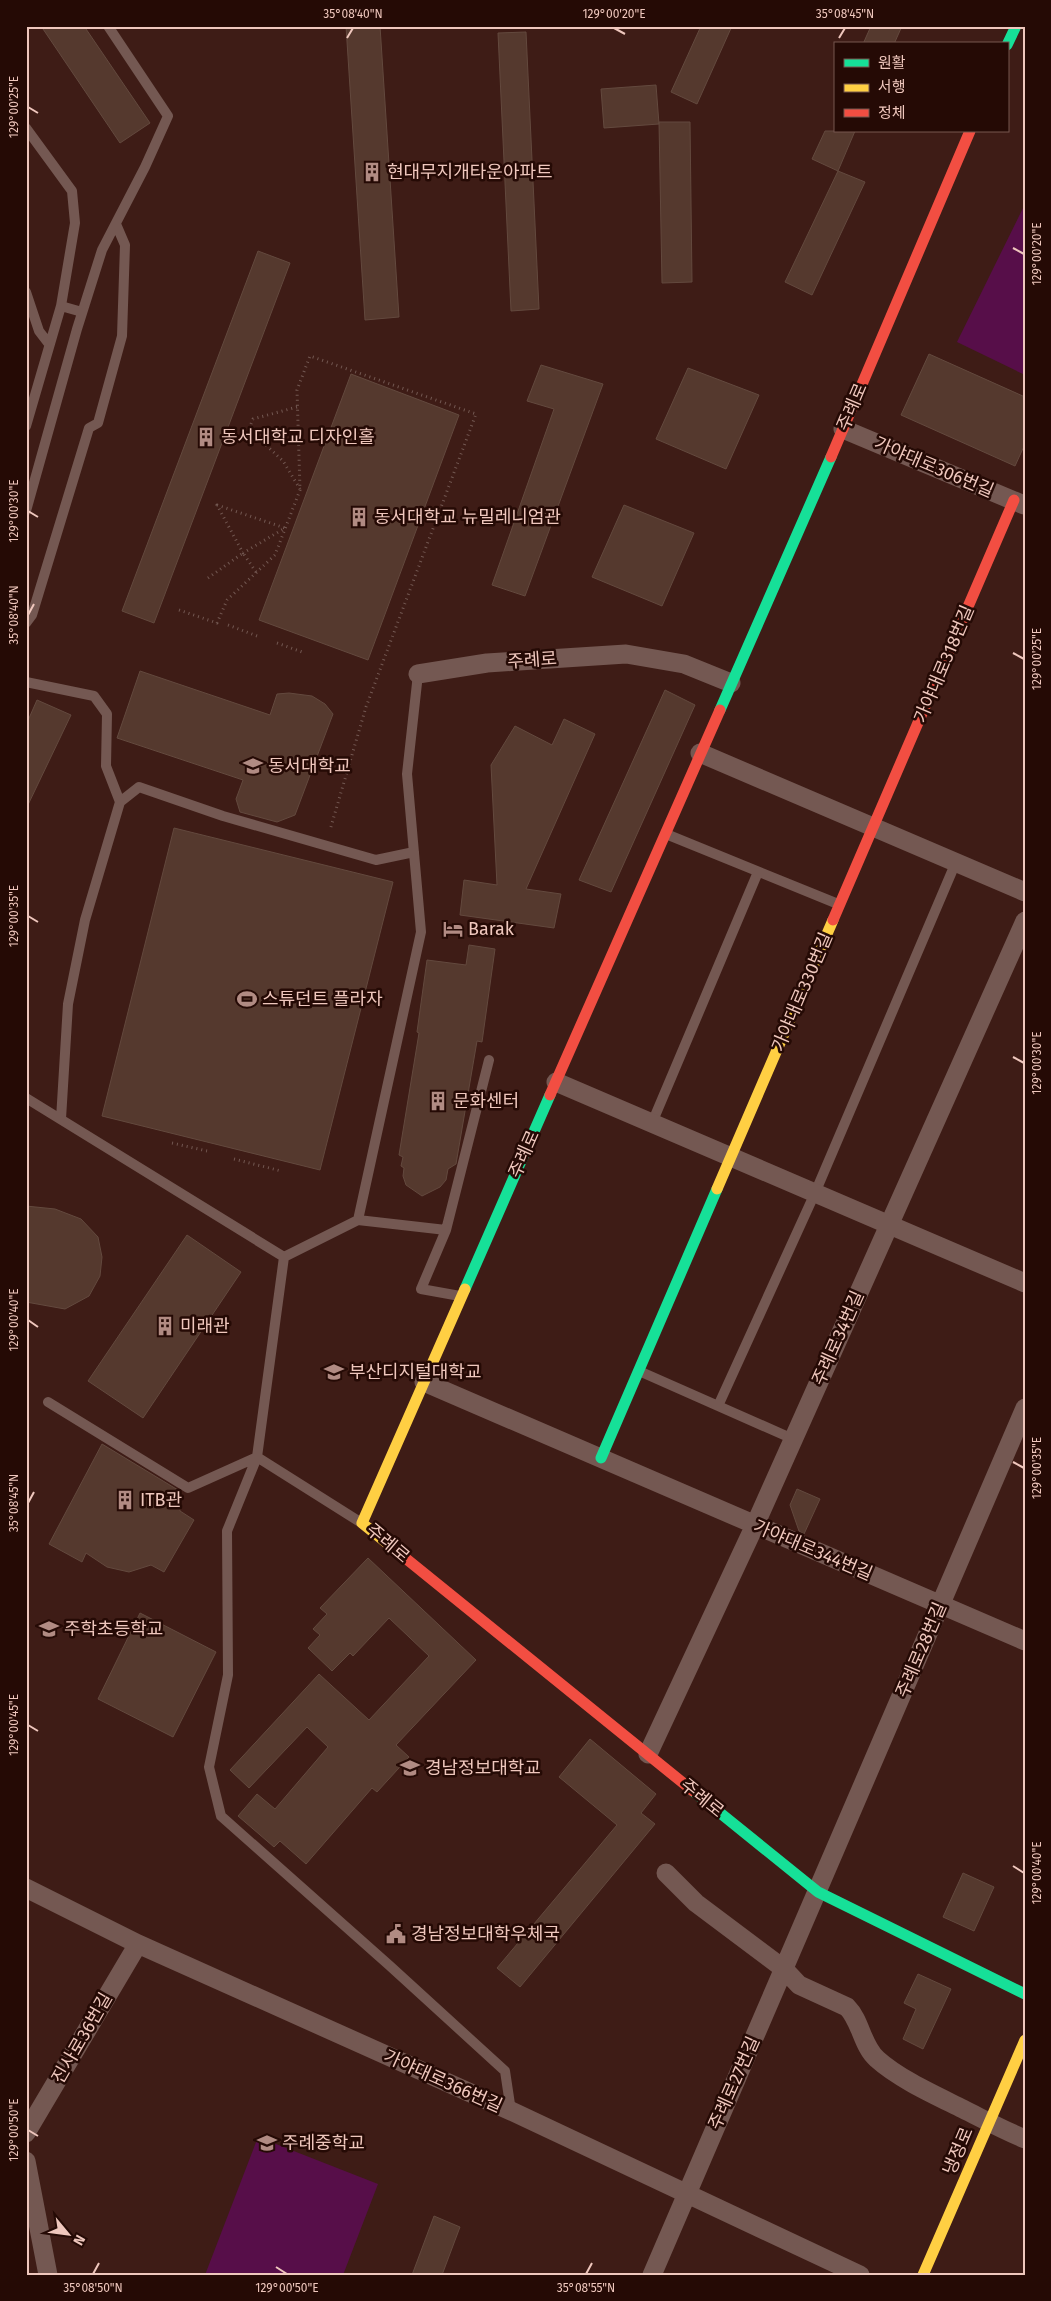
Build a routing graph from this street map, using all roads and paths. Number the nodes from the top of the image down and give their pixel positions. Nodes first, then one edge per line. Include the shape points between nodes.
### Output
1 (108, 26) edge
2 (1016, 26) edge
3 (1008, 44) edge
4 (26, 128) edge
5 (970, 132) edge
6 (116, 224) junction
7 (26, 292) edge
8 (61, 306) junction
9 (82, 312) junction
10 (49, 344) junction
11 (297, 407) junction
12 (26, 426) edge
13 (843, 428) junction
14 (300, 490) junction
15 (1019, 503) edge
16 (26, 511) edge
17 (285, 528) junction
18 (243, 553) junction
19 (256, 572) junction
20 (208, 578) dead end
21 (179, 610) dead end
22 (26, 623) edge
23 (228, 625) dead end
24 (257, 636) dead end
25 (277, 643) dead end
26 (305, 653) dead end
27 (418, 674) joint
28 (26, 682) edge
29 (731, 682) junction
30 (700, 753) junction
31 (120, 802) junction
32 (874, 827) junction
33 (330, 830) dead end
34 (665, 834) junction
35 (414, 852) junction
36 (956, 862) junction
37 (758, 872) junction
38 (1025, 892) edge
39 (840, 905) junction
40 (1025, 921) edge
41 (489, 1060) dead end
42 (556, 1082) junction
43 (26, 1098) edge
44 (60, 1119) junction
45 (652, 1124) junction
46 (172, 1143) dead end
47 (207, 1151) dead end
48 (731, 1157) junction
49 (234, 1159) dead end
50 (281, 1171) dead end
51 (815, 1193) junction
52 (358, 1220) junction
53 (889, 1225) junction
54 (446, 1230) junction
55 (284, 1257) junction
56 (1025, 1283) edge
57 (462, 1297) junction
58 (639, 1371) junction
59 (424, 1382) junction
60 (48, 1402) dead end
61 (718, 1406) junction
62 (1025, 1408) edge
63 (793, 1439) junction
64 (257, 1458) junction
65 (601, 1458) junction
66 (362, 1523) junction
67 (755, 1525) junction
68 (941, 1604) junction
69 (1025, 1641) edge
70 (648, 1754) junction
71 (666, 1873) dead end
72 (26, 1888) edge
73 (818, 1892) junction
74 (138, 1944) junction
75 (784, 1969) junction
76 (1025, 1994) edge
77 (1025, 2040) edge
78 (511, 2111) junction
79 (989, 2122) junction
80 (26, 2133) edge
81 (1025, 2138) edge
82 (26, 2162) edge
83 (685, 2194) junction
84 (48, 2275) edge
85 (652, 2275) edge
86 (860, 2275) edge
87 (923, 2275) edge

1 - 6 lane via 168,116
2 - 3 street
4 - 8 lane via 72,191 76,223
5 - 13 street, 주례로
6 - 9 lane via 102,250
6 - 22 lane via 125,244 122,336 104,407 98,423 89,428 32,614
7 - 10 lane via 39,331
8 - 9 lane
8 - 10 lane
9 - 16 lane
10 - 12 lane
11 - 14 path
11 - 14 path via 253,418 249,429 283,461
11 - 33 path via 296,390 310,356 476,414 366,707
13 - 15 street, 가야대로306번길
13 - 29 street, 주례로
14 - 17 path
15 - 32 street, 가야대로318번길
17 - 18 path
17 - 18 path via 217,504
17 - 19 path via 275,555
18 - 19 path
18 - 20 path
19 - 21 path via 227,600 217,623
23 - 24 path
25 - 26 path
27 - 29 street, 주례로 via 487,663 626,654 684,664
27 - 35 lane via 407,774
28 - 31 lane via 94,696 107,714 106,766
29 - 30 street, 주례로
30 - 32 street
30 - 34 street, 주례로
31 - 35 lane via 139,787 222,816 376,860
31 - 44 lane via 85,920 68,1004
32 - 36 street
32 - 39 street, 가야대로330번길
34 - 37 lane
34 - 42 street, 주례로
35 - 52 lane via 421,932
36 - 38 street
36 - 51 lane
37 - 39 lane
37 - 45 lane
39 - 48 street, 가야대로330번길
40 - 53 street, 주례로34번길
41 - 54 lane
42 - 45 street
42 - 57 street, 주례로
43 - 44 lane
44 - 55 lane
45 - 48 street
46 - 47 path
48 - 51 street
48 - 58 street
49 - 50 path
51 - 53 street
51 - 61 lane
52 - 54 lane
52 - 55 lane
53 - 56 street
53 - 63 street, 주례로34번길
54 - 57 lane via 421,1289
55 - 64 lane
57 - 59 street, 주례로
58 - 61 lane
58 - 65 street
59 - 65 street, 가야대로344번길
59 - 66 street, 주례로
60 - 64 lane via 188,1488
61 - 63 lane
62 - 68 street, 주례로28번길
63 - 67 street, 주례로34번길
64 - 66 lane
64 - 78 lane via 228,1531 228,1675 209,1767 221,1816 505,2071
65 - 67 street, 가야대로344번길
66 - 70 street, 주례로
67 - 68 street, 가야대로344번길
67 - 70 street, 주례로34번길
68 - 69 street, 가야대로344번길
68 - 73 street, 주례로28번길
70 - 73 street, 주례로
71 - 75 street via 696,1903
72 - 74 street, 가야대로366번길
73 - 75 street, 주례로27번길
73 - 76 street, 주례로
74 - 78 street, 가야대로366번길
74 - 80 street, 진사로36번길
75 - 79 street via 799,1985 837,2001 852,2013 871,2051 884,2065 932,2094
75 - 83 street, 주례로27번길
77 - 79 street, 냉정로
78 - 83 street, 가야대로366번길
79 - 81 street
79 - 87 street, 냉정로
82 - 84 street
83 - 85 street, 주례로27번길
83 - 86 street, 가야대로366번길

